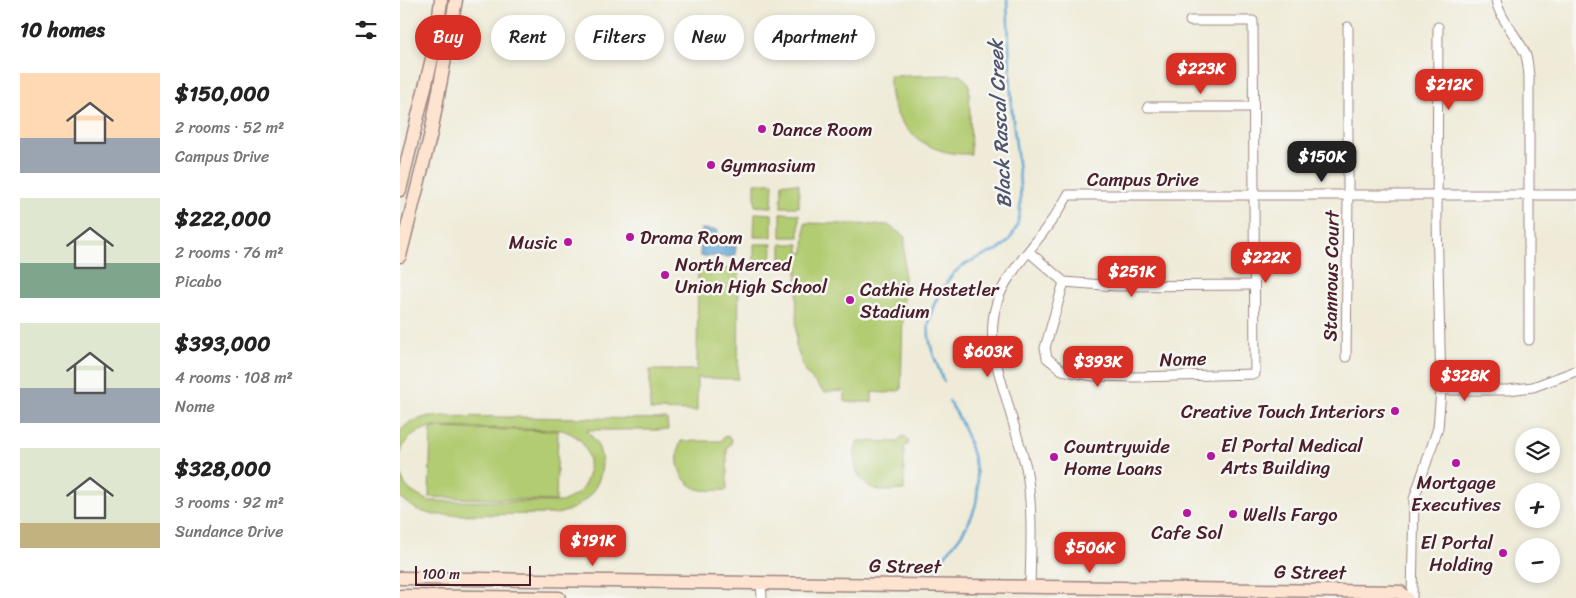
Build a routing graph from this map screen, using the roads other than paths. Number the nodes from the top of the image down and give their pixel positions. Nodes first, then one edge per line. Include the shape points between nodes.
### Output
1 (441, 0) edge
2 (456, 0) edge
3 (1496, 0) edge
4 (1190, 21) dead end
5 (1348, 27) dead end
6 (1438, 27) dead end
7 (1148, 107) dead end
8 (1253, 107) junction
9 (400, 190) edge
10 (1253, 195) junction
11 (1348, 195) junction
12 (1576, 195) edge
13 (1437, 196) junction
14 (1529, 196) junction
15 (404, 224) edge
16 (1029, 252) junction
17 (400, 256) edge
18 (1064, 282) junction
19 (1254, 285) junction
20 (1529, 340) dead end
21 (1346, 357) dead end
22 (1576, 371) edge
23 (1441, 390) junction
24 (400, 578) edge
25 (561, 580) junction
26 (761, 583) junction
27 (1030, 587) junction
28 (400, 596) edge
29 (560, 598) edge
30 (762, 598) edge
31 (1407, 598) edge
32 (1412, 598) edge

1 - 9 street via 435,46
2 - 15 street via 431,133
3 - 14 street via 1526,55 1530,76
4 - 8 street via 1253,21
5 - 11 street, Stannous Court
6 - 13 street
7 - 8 street
8 - 10 street
10 - 11 street, Campus Drive
10 - 16 street, Campus Drive via 1068,195 1054,220
10 - 19 street
11 - 13 street, Campus Drive
11 - 21 street, Stannous Court
12 - 14 street, Campus Drive
13 - 14 street, Campus Drive
13 - 23 street
14 - 20 street
15 - 17 street
16 - 18 street
16 - 27 street, Campus Drive via 1001,292 992,346 1029,483
18 - 19 street via 1116,286
18 - 19 street, Nome via 1045,348 1047,358 1062,370 1102,376 1255,374
22 - 23 street via 1533,387
23 - 32 street via 1438,428 1414,499
24 - 25 street, G Street
25 - 26 street, G Street
25 - 29 street
26 - 27 street, G Street
26 - 30 street
27 - 31 street, G Street via 1400,592
28 - 29 street

